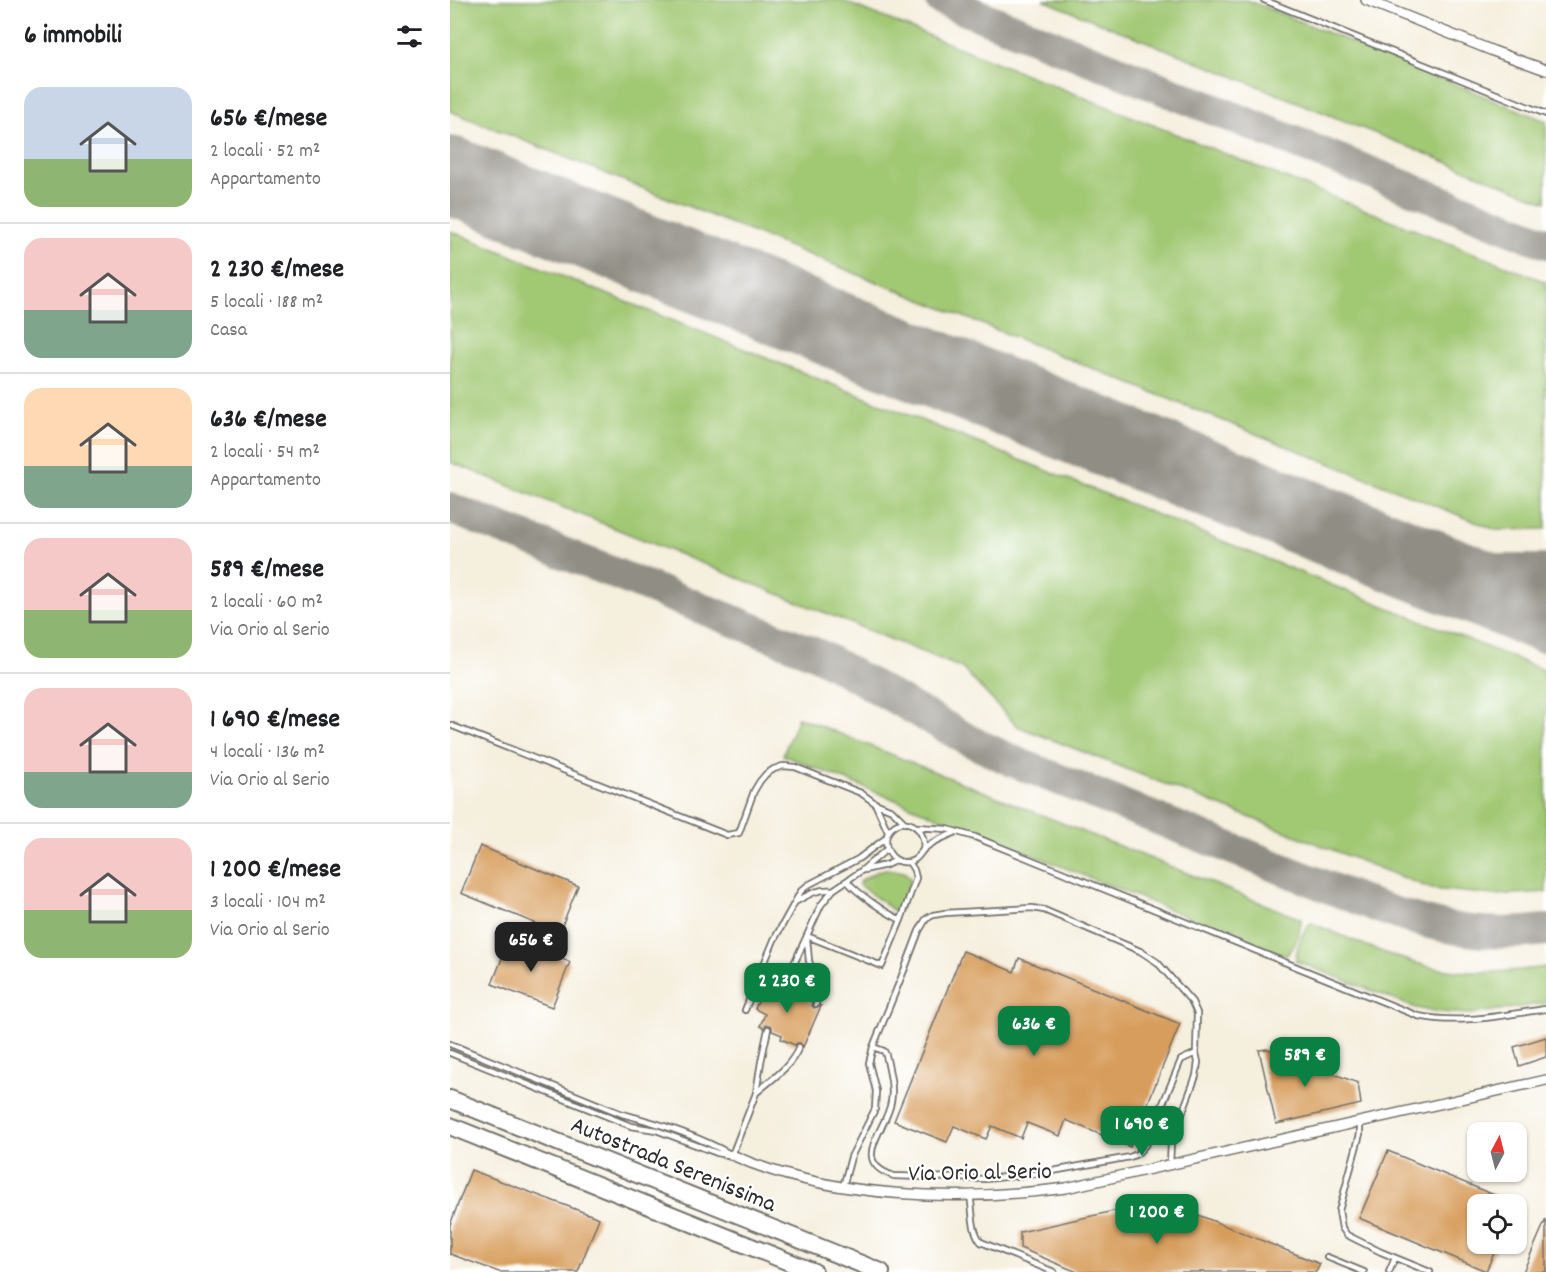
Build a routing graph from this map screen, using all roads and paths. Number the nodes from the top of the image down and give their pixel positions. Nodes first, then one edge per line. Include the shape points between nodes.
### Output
1 (1264, 0) edge
2 (1366, 0) edge
3 (1546, 70) edge
4 (1546, 114) edge
5 (450, 725) edge
6 (875, 803) junction
7 (905, 823) junction
8 (917, 827) junction
9 (888, 832) junction
10 (956, 832) junction
11 (886, 838) junction
12 (887, 849) junction
13 (923, 850) junction
14 (897, 860) junction
15 (909, 862) junction
16 (861, 871) junction
17 (847, 881) junction
18 (833, 890) junction
19 (793, 904) junction
20 (901, 920) junction
21 (807, 936) junction
22 (782, 990) dead end
23 (816, 1004) dead end
24 (1546, 1009) edge
25 (745, 1010) dead end
26 (768, 1029) dead end
27 (450, 1044) edge
28 (799, 1047) dead end
29 (873, 1047) junction
30 (450, 1053) edge
31 (1196, 1053) junction
32 (1546, 1080) edge
33 (756, 1093) junction
34 (450, 1099) edge
35 (1360, 1121) junction
36 (450, 1126) edge
37 (732, 1155) junction
38 (1170, 1164) junction
39 (843, 1187) junction
40 (970, 1195) junction
41 (1327, 1257) dead end
42 (1395, 1258) junction
43 (814, 1272) edge
44 (881, 1272) edge
45 (1054, 1272) edge
46 (1364, 1272) edge
47 (1389, 1272) edge
48 (1430, 1272) edge

1 - 4 lane
2 - 3 street
5 - 6 lane via 728,835 739,833 760,781 783,766 861,793
6 - 7 lane via 892,810
6 - 9 lane
7 - 8 lane
7 - 9 lane
8 - 10 lane
8 - 13 lane via 924,837
9 - 11 lane
10 - 13 lane
10 - 24 lane via 1418,1016 1465,1020
11 - 12 lane
11 - 19 lane via 858,859 808,885
12 - 14 lane
12 - 16 lane
13 - 15 lane
14 - 15 lane
14 - 16 lane
15 - 20 lane via 916,878
16 - 17 lane
17 - 18 lane
17 - 20 lane
18 - 19 lane via 818,890
18 - 21 lane via 821,904
19 - 25 lane
20 - 21 lane via 882,966
21 - 22 lane
21 - 23 lane via 809,961 819,991
26 - 33 lane
27 - 37 lane
28 - 33 lane via 788,1066
29 - 31 lane via 926,920 945,913 1032,908 1140,951 1157,962 1197,1013
29 - 31 lane via 886,1055 892,1091 889,1113 875,1137 872,1156 876,1167 894,1176 985,1179 1036,1174 1137,1154 1146,1144 1181,1060
29 - 39 lane via 869,1063 876,1091 875,1109 850,1156
30 - 37 lane via 631,1126 656,1130
31 - 38 lane via 1196,1076 1171,1143
32 - 35 street, Via Orio al Serio
33 - 37 lane
34 - 44 highway, Autostrada Serenissima
35 - 38 street, Via Orio al Serio
35 - 42 lane via 1339,1211 1342,1228 1347,1235
36 - 43 highway, Autostrada Serenissima
37 - 39 street, Via Orio al Serio via 783,1174
38 - 40 street, Via Orio al Serio via 1066,1188
39 - 40 street, Via Orio al Serio
40 - 45 lane via 974,1230 981,1242
41 - 46 lane
42 - 47 lane
42 - 48 lane

